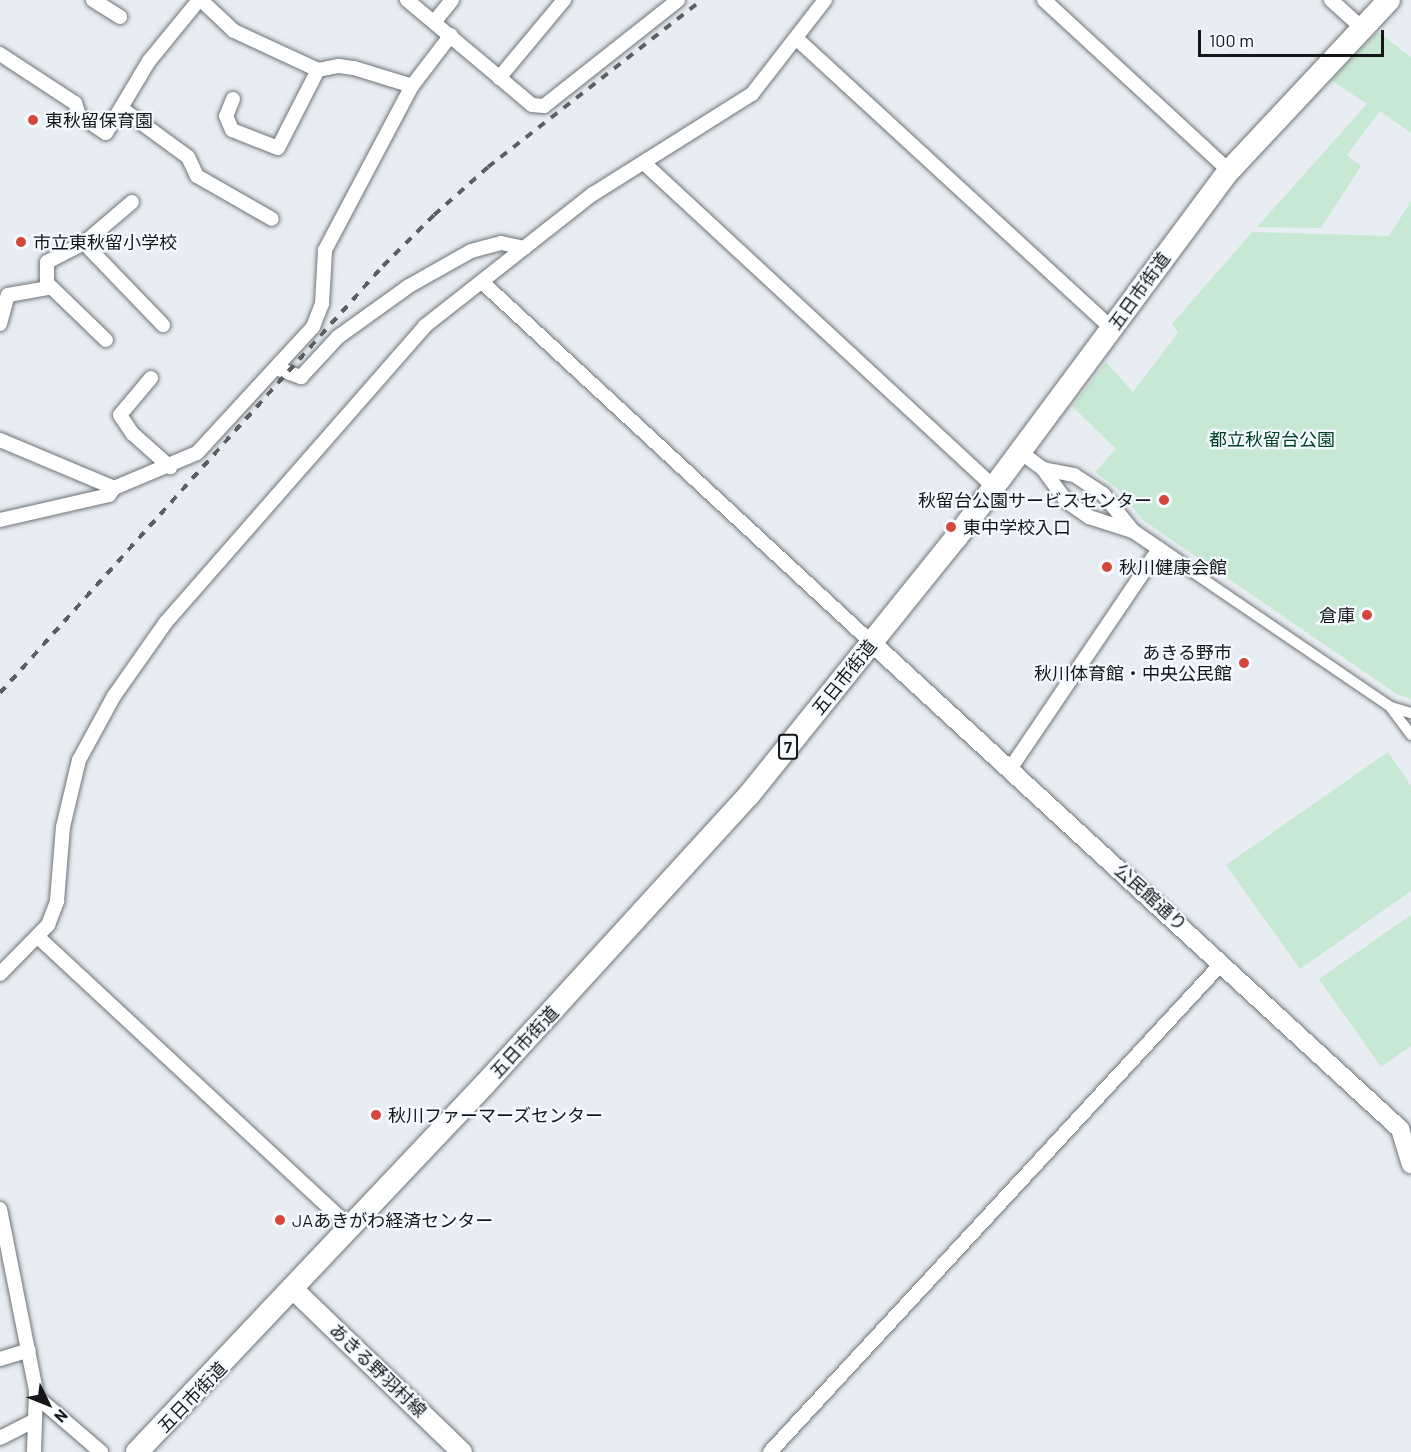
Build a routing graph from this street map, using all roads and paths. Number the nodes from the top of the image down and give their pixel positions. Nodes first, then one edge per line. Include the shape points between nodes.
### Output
1 (93, 0) edge
2 (200, 0) edge
3 (407, 0) edge
4 (452, 0) edge
5 (564, 0) edge
6 (678, 0) edge
7 (825, 0) edge
8 (1044, 0) edge
9 (1331, 0) edge
10 (1389, 0) edge
11 (120, 17) dead end
12 (435, 21) junction
13 (1362, 28) junction
14 (451, 35) junction
15 (797, 39) junction
16 (0, 54) edge
17 (318, 70) junction
18 (499, 78) junction
19 (412, 86) junction
20 (233, 99) dead end
21 (121, 108) junction
22 (644, 163) junction
23 (1229, 171) junction
24 (132, 202) dead end
25 (272, 219) dead end
26 (84, 243) junction
27 (524, 248) junction
28 (482, 282) junction
29 (47, 283) junction
30 (0, 324) edge
31 (163, 325) dead end
32 (1111, 328) junction
33 (106, 340) dead end
34 (276, 368) junction
35 (151, 378) dead end
36 (0, 440) edge
37 (1020, 452) junction
38 (170, 467) junction
39 (1043, 470) junction
40 (1074, 475) junction
41 (994, 487) junction
42 (114, 488) junction
43 (1059, 493) junction
44 (1103, 494) junction
45 (1089, 517) junction
46 (0, 520) edge
47 (1132, 531) junction
48 (1159, 549) junction
49 (1181, 564) joint
50 (872, 643) junction
51 (1391, 707) junction
52 (1411, 713) edge
53 (1411, 735) edge
54 (1010, 769) junction
55 (39, 938) junction
56 (1222, 963) junction
57 (0, 974) edge
58 (1411, 1164) edge
59 (0, 1209) edge
60 (351, 1228) junction
61 (293, 1289) junction
62 (29, 1350) junction
63 (0, 1359) edge
64 (36, 1396) junction
65 (33, 1421) junction
66 (0, 1438) edge
67 (34, 1452) edge
68 (101, 1452) edge
69 (137, 1452) edge
70 (462, 1452) edge
71 (770, 1452) edge

1 - 11 street
2 - 17 street via 234,31
2 - 21 street via 149,61
3 - 12 street
4 - 12 street
5 - 18 street
6 - 18 street via 544,106 532,105
7 - 15 street
8 - 23 street
9 - 13 street
10 - 13 main road, 五日市街道 / 7
12 - 14 street
13 - 23 main road, 五日市街道 / 7
14 - 18 street
14 - 19 street
15 - 22 street via 752,94
15 - 32 street
16 - 21 street via 75,103 79,115 106,133
17 - 19 street via 354,68
17 - 20 street via 278,148 232,130 226,116
19 - 34 street via 325,250 322,304 313,327
21 - 25 street via 188,157 197,176
22 - 27 street via 593,194
22 - 41 street
23 - 32 main road, 五日市街道 / 7
24 - 26 street
26 - 29 street via 46,262
26 - 31 street
27 - 28 street
27 - 34 street via 501,243 471,251 409,286 338,337 301,377
28 - 50 street
28 - 55 street via 418,335 166,622 114,696 79,760 63,827 57,900
29 - 30 street via 47,288 8,295
29 - 33 street
32 - 37 main road, 五日市街道 / 7
34 - 38 street via 197,453
35 - 38 street via 120,415 133,434
36 - 42 street
37 - 39 street
37 - 41 main road, 五日市街道 / 7
38 - 42 street
39 - 40 street
39 - 43 street
40 - 43 street via 1064,478
40 - 44 street
41 - 50 main road, 五日市街道 / 7
42 - 46 street via 109,495
43 - 45 street
44 - 45 street via 1107,506 1102,514
44 - 47 street
45 - 47 street
47 - 48 street
48 - 49 street
48 - 54 street
49 - 51 street
50 - 54 street, 公民館通り
50 - 60 main road, 五日市街道 / 7 via 749,795
51 - 52 street
51 - 53 street
54 - 56 street, 公民館通り
55 - 57 street
55 - 60 street
56 - 58 street, 公民館通り via 1400,1129
56 - 71 street
59 - 62 street
60 - 61 main road, 五日市街道 / 7
61 - 69 main road, 五日市街道 / 7
61 - 70 main road, あきる野羽村線
62 - 63 street
62 - 64 street
64 - 65 street
64 - 68 street
65 - 66 street
65 - 67 street

